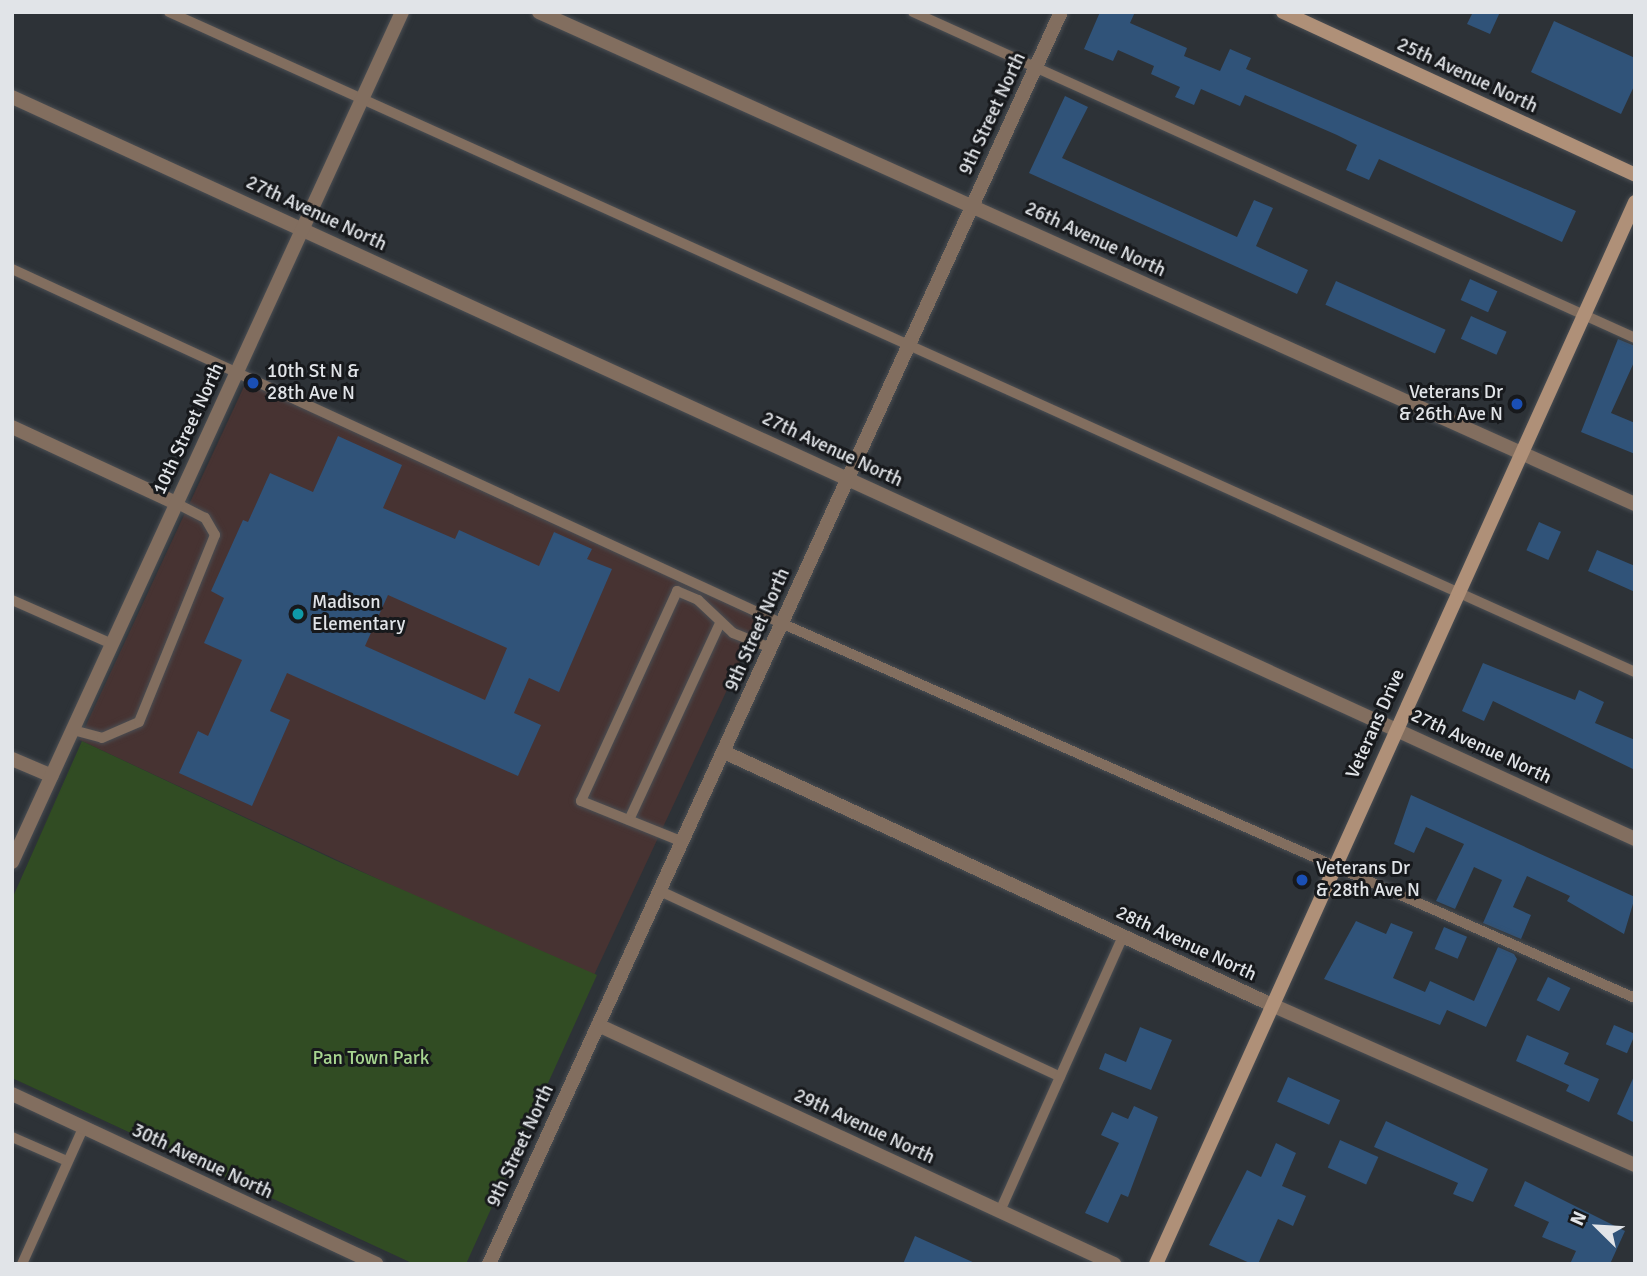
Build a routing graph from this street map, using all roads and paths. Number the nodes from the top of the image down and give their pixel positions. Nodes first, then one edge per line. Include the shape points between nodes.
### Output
1 (169, 12) edge
2 (402, 12) edge
3 (539, 12) edge
4 (914, 12) edge
5 (1061, 12) edge
6 (1283, 12) edge
7 (1035, 67) junction
8 (12, 97) edge
9 (362, 100) junction
10 (1635, 175) edge
11 (1635, 202) edge
12 (973, 205) junction
13 (302, 229) junction
14 (12, 269) edge
15 (1583, 314) junction
16 (1635, 338) edge
17 (909, 345) junction
18 (237, 372) junction
19 (12, 427) edge
20 (1520, 455) junction
21 (848, 478) junction
22 (176, 503) junction
23 (1635, 504) edge
24 (1458, 591) junction
25 (12, 600) edge
26 (720, 623) junction
27 (781, 623) junction
28 (112, 644) junction
29 (771, 648) junction
30 (1635, 672) edge
31 (1395, 729) junction
32 (73, 730) junction
33 (724, 752) junction
34 (12, 759) edge
35 (52, 776) junction
36 (629, 820) junction
37 (1635, 839) edge
38 (682, 842) junction
39 (12, 862) edge
40 (1335, 864) junction
41 (660, 891) junction
42 (1123, 936) junction
43 (1635, 998) edge
44 (1272, 1005) junction
45 (598, 1025) junction
46 (1060, 1077) junction
47 (12, 1094) edge
48 (83, 1128) junction
49 (12, 1137) edge
50 (67, 1161) junction
51 (1635, 1165) edge
52 (1000, 1211) junction
53 (22, 1264) edge
54 (376, 1264) edge
55 (489, 1264) edge
56 (1114, 1264) edge
57 (1156, 1264) edge

1 - 9 lane
2 - 9 street, 10th Street North
3 - 12 street, 26th Avenue North
4 - 7 lane
5 - 7 street, 9th Street North
6 - 10 main road, 25th Avenue North
7 - 12 street, 9th Street North
7 - 15 lane
8 - 13 street, 27th Avenue North
9 - 13 street, 10th Street North
9 - 17 lane
11 - 15 main road, Veterans Drive
12 - 17 street, 9th Street North
12 - 20 street, 26th Avenue North
13 - 18 street, 10th Street North
13 - 21 street, 27th Avenue North
14 - 18 lane
15 - 16 lane
15 - 20 main road, Veterans Drive
17 - 21 street, 9th Street North
17 - 24 lane
18 - 22 street, 10th Street North
18 - 27 lane
19 - 22 street
20 - 23 street, 26th Avenue North
20 - 24 main road, Veterans Drive
21 - 27 street, 9th Street North
21 - 31 street, 27th Avenue North
22 - 28 street, 10th Street North
22 - 32 lane via 205,518 215,535 139,722 102,738
24 - 30 lane
24 - 31 main road, Veterans Drive
25 - 28 lane
26 - 29 lane
26 - 36 lane
26 - 36 lane via 698,600 677,591 581,801
27 - 29 street, 9th Street North
27 - 40 lane
28 - 32 street, 10th Street North
29 - 33 street, 9th Street North
31 - 37 street, 27th Avenue North
31 - 40 main road, Veterans Drive
32 - 35 street, 10th Street North
33 - 38 street, 9th Street North
33 - 42 street, 28th Avenue North
34 - 35 street
35 - 39 street, 10th Street North
36 - 38 lane
38 - 41 street, 9th Street North
40 - 43 lane
40 - 44 main road, Veterans Drive
41 - 45 street, 9th Street North
41 - 46 lane
42 - 44 street, 28th Avenue North
42 - 46 lane
44 - 51 street, 28th Avenue North
44 - 57 main road, Veterans Drive
45 - 52 street, 29th Avenue North
45 - 55 street, 9th Street North
46 - 52 lane
47 - 48 street, 30th Avenue North
48 - 50 lane
48 - 54 street, 30th Avenue North
49 - 50 lane
50 - 53 lane
52 - 56 street, 29th Avenue North

